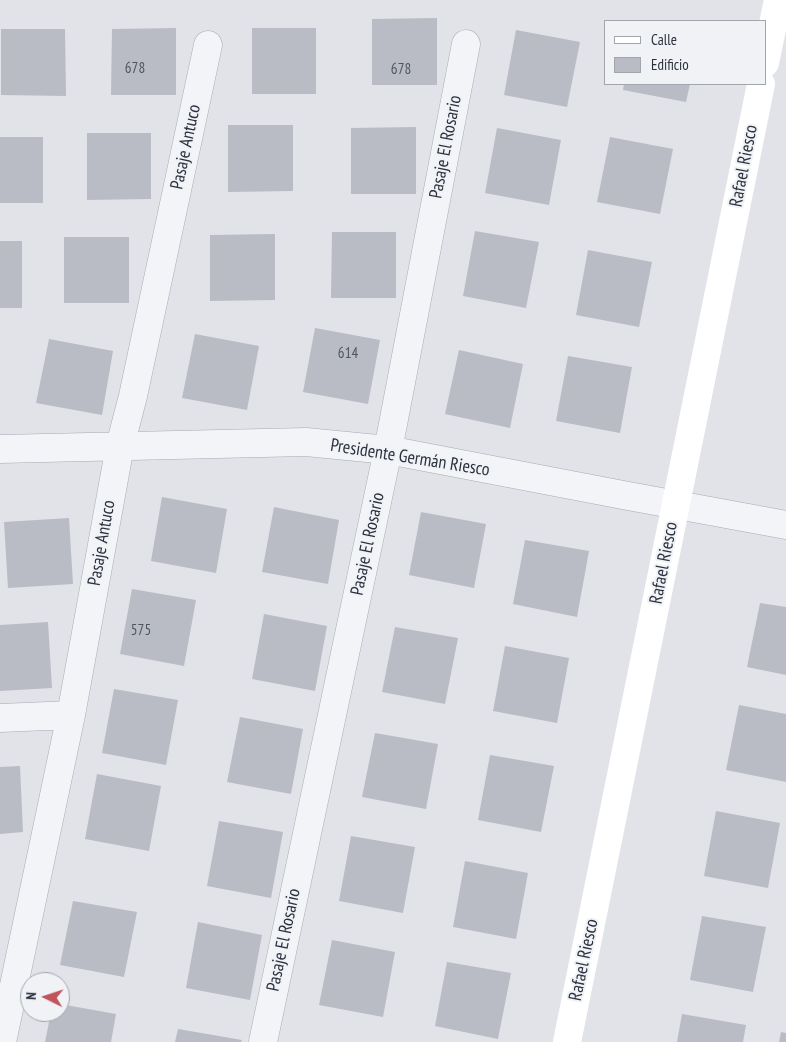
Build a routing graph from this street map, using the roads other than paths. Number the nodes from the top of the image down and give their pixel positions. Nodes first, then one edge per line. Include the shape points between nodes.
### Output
1 (778, 0) edge
2 (466, 44) dead end
3 (208, 45) dead end
4 (774, 47) edge
5 (760, 85) edge
6 (120, 446) junction
7 (0, 449) edge
8 (388, 450) junction
9 (676, 504) junction
10 (786, 525) edge
11 (71, 715) junction
12 (0, 718) edge
13 (10, 952) edge
14 (2, 1042) edge
15 (263, 1042) edge
16 (567, 1042) edge

1 - 4 main road
2 - 8 street, Pasaje El Rosario
3 - 6 street, Pasaje Antuco
5 - 9 main road, Rafael Riesco
6 - 7 street, Presidente Germán Riesco
6 - 8 street, Presidente Germán Riesco via 306,442
6 - 11 street, Pasaje Antuco
8 - 9 street, Presidente Germán Riesco
8 - 15 street, Pasaje El Rosario
9 - 10 street, Presidente Germán Riesco
9 - 16 main road, Rafael Riesco
11 - 12 street
11 - 13 street, Pasaje Antuco
13 - 14 street, Pasaje Antuco

